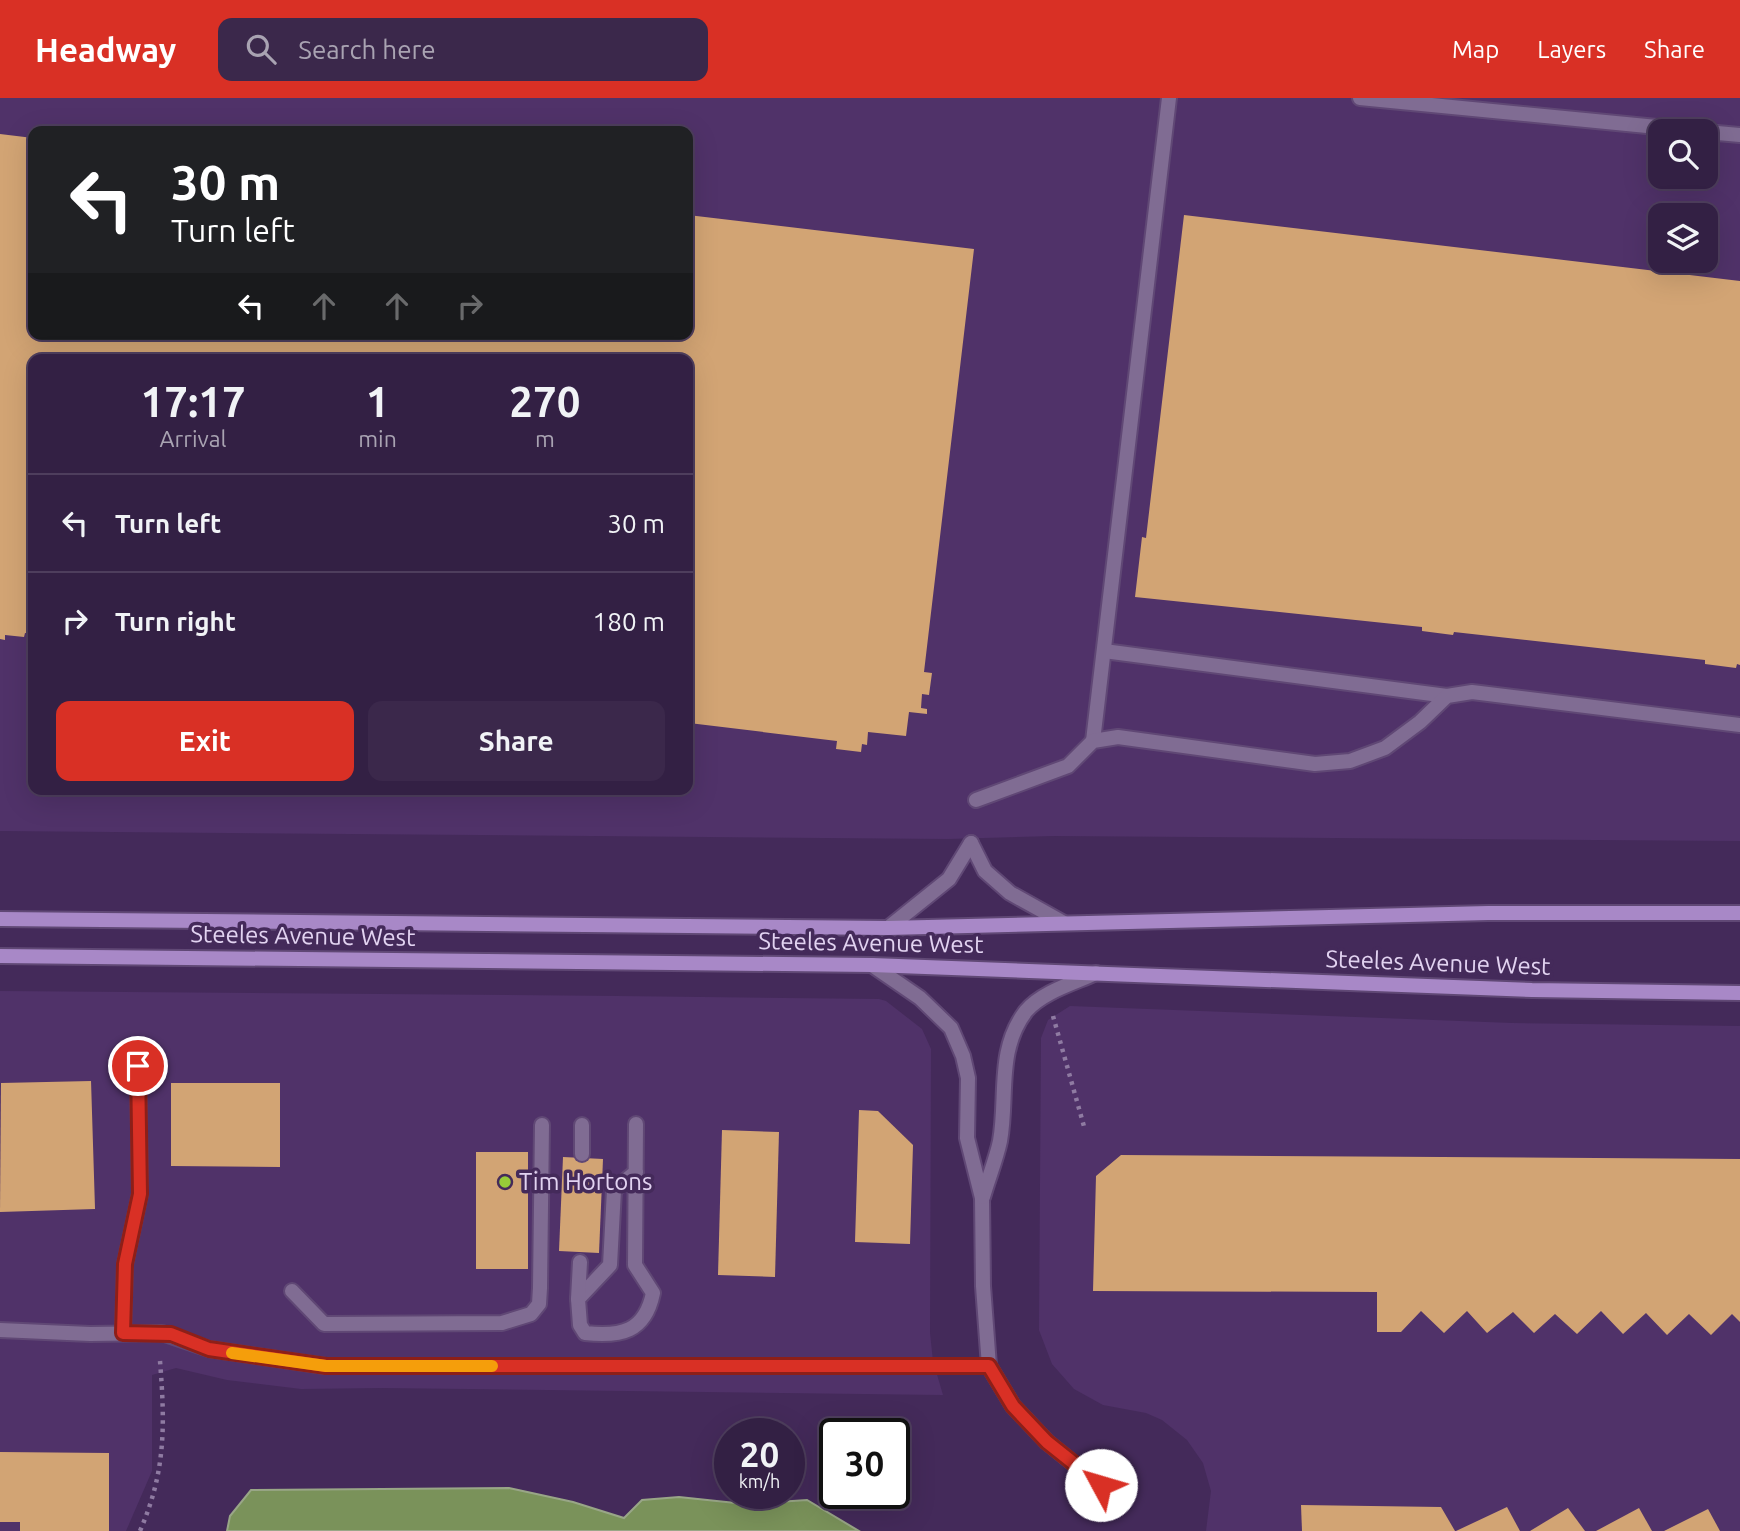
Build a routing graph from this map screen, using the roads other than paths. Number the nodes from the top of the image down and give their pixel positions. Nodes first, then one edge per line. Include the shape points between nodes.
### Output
1 (1169, 98) edge
2 (1360, 98) edge
3 (1648, 126) edge
4 (1718, 133) edge
5 (1740, 135) edge
6 (1104, 651) junction
7 (1447, 695) junction
8 (1740, 725) edge
9 (1093, 741) junction
10 (976, 800) dead end
11 (1740, 913) edge
12 (0, 919) edge
13 (1064, 923) junction
14 (888, 928) junction
15 (0, 956) edge
16 (872, 965) junction
17 (1096, 972) junction
18 (1740, 993) edge
19 (138, 1066) dead end
20 (636, 1124) dead end
21 (542, 1125) dead end
22 (582, 1125) dead end
23 (582, 1154) dead end
24 (636, 1172) junction
25 (982, 1199) junction
26 (580, 1262) dead end
27 (292, 1292) dead end
28 (578, 1298) junction
29 (0, 1330) edge
30 (123, 1333) junction
31 (989, 1366) junction
32 (1119, 1500) dead end

1 - 6 street
2 - 3 street
4 - 5 street
6 - 7 street
6 - 9 street
7 - 8 street via 1472,692
7 - 9 street via 1385,748 1350,761 1315,764 1118,737
9 - 10 street via 1068,766
11 - 13 main road, Steeles Avenue West via 1488,913
12 - 14 main road, Steeles Avenue West
13 - 14 main road, Steeles Avenue West
13 - 14 street via 1010,893 985,871 971,843 949,879
15 - 16 main road, Steeles Avenue West
16 - 17 main road, Steeles Avenue West
16 - 25 street via 920,998 951,1028 968,1078 967,1138
17 - 18 main road, Steeles Avenue West via 1518,990
17 - 25 street via 1049,993 1027,1010 1014,1032 1003,1071 1000,1140
19 - 30 street via 140,1194 125,1264
20 - 24 street
21 - 27 street via 540,1287 531,1314 502,1323 324,1324
22 - 23 street
24 - 28 street via 614,1190 610,1265
24 - 28 street via 635,1265 653,1293 649,1312 625,1332 585,1333
25 - 31 street
26 - 28 street
29 - 30 street
30 - 31 street via 171,1334 209,1349 326,1366
31 - 32 street via 1013,1406 1047,1442

